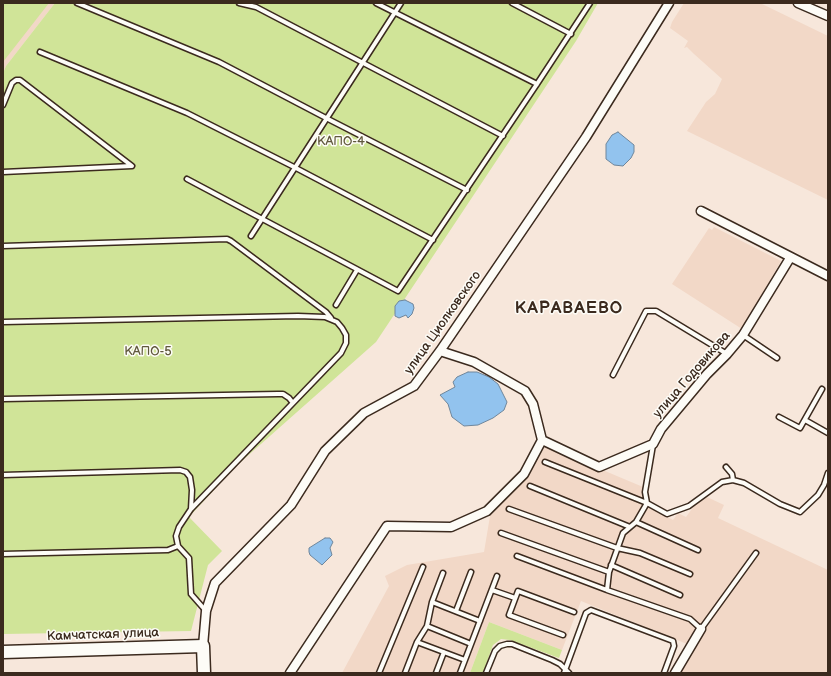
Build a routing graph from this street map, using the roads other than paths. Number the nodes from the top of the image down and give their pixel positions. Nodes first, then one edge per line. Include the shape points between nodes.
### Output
1 (77, 3) edge
2 (239, 3) edge
3 (376, 3) edge
4 (401, 3) edge
5 (512, 3) edge
6 (590, 3) edge
7 (670, 3) edge
8 (798, 3) edge
9 (395, 12) junction
10 (828, 16) edge
11 (571, 34) junction
12 (40, 52) dead end
13 (362, 63) junction
14 (537, 84) junction
15 (3, 105) edge
16 (326, 118) junction
17 (502, 136) junction
18 (294, 167) junction
19 (3, 172) edge
20 (187, 179) dead end
21 (467, 190) junction
22 (701, 211) dead end
23 (261, 218) junction
24 (251, 236) dead end
25 (433, 240) junction
26 (3, 246) edge
27 (790, 258) junction
28 (357, 270) junction
29 (828, 276) edge
30 (336, 305) dead end
31 (331, 318) junction
32 (3, 322) edge
33 (743, 335) junction
34 (440, 351) junction
35 (727, 354) junction
36 (778, 358) dead end
37 (613, 375) dead end
38 (822, 389) dead end
39 (3, 399) edge
40 (293, 403) junction
41 (780, 416) dead end
42 (805, 420) junction
43 (828, 433) edge
44 (542, 440) junction
45 (653, 444) junction
46 (545, 462) dead end
47 (726, 467) dead end
48 (828, 473) edge
49 (3, 475) edge
50 (733, 480) junction
51 (530, 486) dead end
52 (646, 503) junction
53 (192, 509) junction
54 (509, 509) dead end
55 (636, 522) junction
56 (630, 527) junction
57 (501, 533) dead end
58 (178, 546) junction
59 (617, 548) junction
60 (698, 550) dead end
61 (756, 553) dead end
62 (3, 554) edge
63 (517, 556) dead end
64 (611, 565) junction
65 (423, 567) dead end
66 (471, 572) dead end
67 (609, 572) junction
68 (443, 573) dead end
69 (690, 574) dead end
70 (497, 576) dead end
71 (492, 590) junction
72 (607, 590) junction
73 (680, 595) dead end
74 (515, 598) junction
75 (432, 602) junction
76 (206, 611) junction
77 (456, 611) junction
78 (574, 612) dead end
79 (480, 620) junction
80 (427, 626) junction
81 (701, 629) junction
82 (562, 635) dead end
83 (417, 642) junction
84 (471, 644) junction
85 (203, 646) junction
86 (3, 652) edge
87 (444, 652) junction
88 (465, 660) junction
89 (566, 672) edge
90 (204, 673) edge
91 (290, 673) edge
92 (379, 673) edge
93 (405, 673) edge
94 (436, 673) edge
95 (460, 673) edge
96 (486, 673) edge
97 (664, 673) edge
98 (675, 673) edge

1 - 16 lane via 219,62
2 - 13 lane via 256,7
3 - 9 lane
4 - 9 lane
5 - 11 lane
6 - 11 lane
7 - 34 street, улица Циолковского via 586,137
8 - 10 street
9 - 13 lane
9 - 14 lane
11 - 14 lane
12 - 18 lane via 187,113
13 - 16 lane
13 - 17 lane
14 - 17 lane
15 - 19 lane via 12,83 20,80 132,166
16 - 18 lane
16 - 21 lane
17 - 21 lane
18 - 23 lane
18 - 25 lane
20 - 23 lane
21 - 25 lane
22 - 27 street
23 - 24 lane
23 - 28 lane
25 - 28 lane via 398,291
26 - 31 lane via 227,239
27 - 29 street
27 - 33 street, улица Годовикова
28 - 30 lane
31 - 32 lane via 259,316
31 - 40 lane via 342,328 346,335 346,344 341,353
33 - 35 street, улица Годовикова
33 - 36 lane
34 - 44 street via 474,362 525,391 533,404
34 - 76 street, улица Циолковского via 414,386 364,413 325,451 291,505 215,583
35 - 37 lane via 656,311 646,311
35 - 45 street, улица Годовикова via 661,429
38 - 42 lane
39 - 40 lane via 283,394
40 - 53 lane
41 - 42 lane via 800,428
42 - 43 lane
44 - 45 street via 599,467
44 - 91 street via 524,474 487,511 451,527 387,526
45 - 52 lane via 645,492
46 - 52 lane
47 - 50 lane
48 - 50 lane via 818,495 800,512 780,504 744,483
49 - 53 lane via 180,470 190,477
50 - 52 lane via 722,482 690,506 667,514
51 - 56 lane
52 - 55 lane
53 - 58 lane via 179,527 176,536
54 - 59 lane
55 - 56 lane
55 - 60 lane
56 - 59 lane via 623,533
57 - 67 lane
58 - 62 lane via 168,550
58 - 76 lane via 189,558 192,594
59 - 64 lane
59 - 69 lane via 640,552
61 - 81 lane
63 - 72 lane
64 - 67 lane
64 - 73 lane
65 - 92 lane
66 - 77 lane
67 - 72 lane
68 - 75 lane
70 - 71 lane
71 - 74 lane
71 - 79 lane
72 - 81 lane via 690,619
74 - 78 lane via 518,591
74 - 82 lane via 509,615
75 - 77 lane
75 - 80 lane
76 - 85 street, улица Циолковского
77 - 79 lane
79 - 84 lane
80 - 83 lane
80 - 84 lane
81 - 98 street
83 - 87 lane
83 - 93 lane
84 - 88 lane
85 - 86 main road, Камчатская улица
85 - 90 main road
87 - 88 lane
87 - 94 lane
88 - 95 lane
89 - 96 lane via 552,660 507,644 495,651
89 - 97 lane via 586,613 591,610 673,641 674,646

